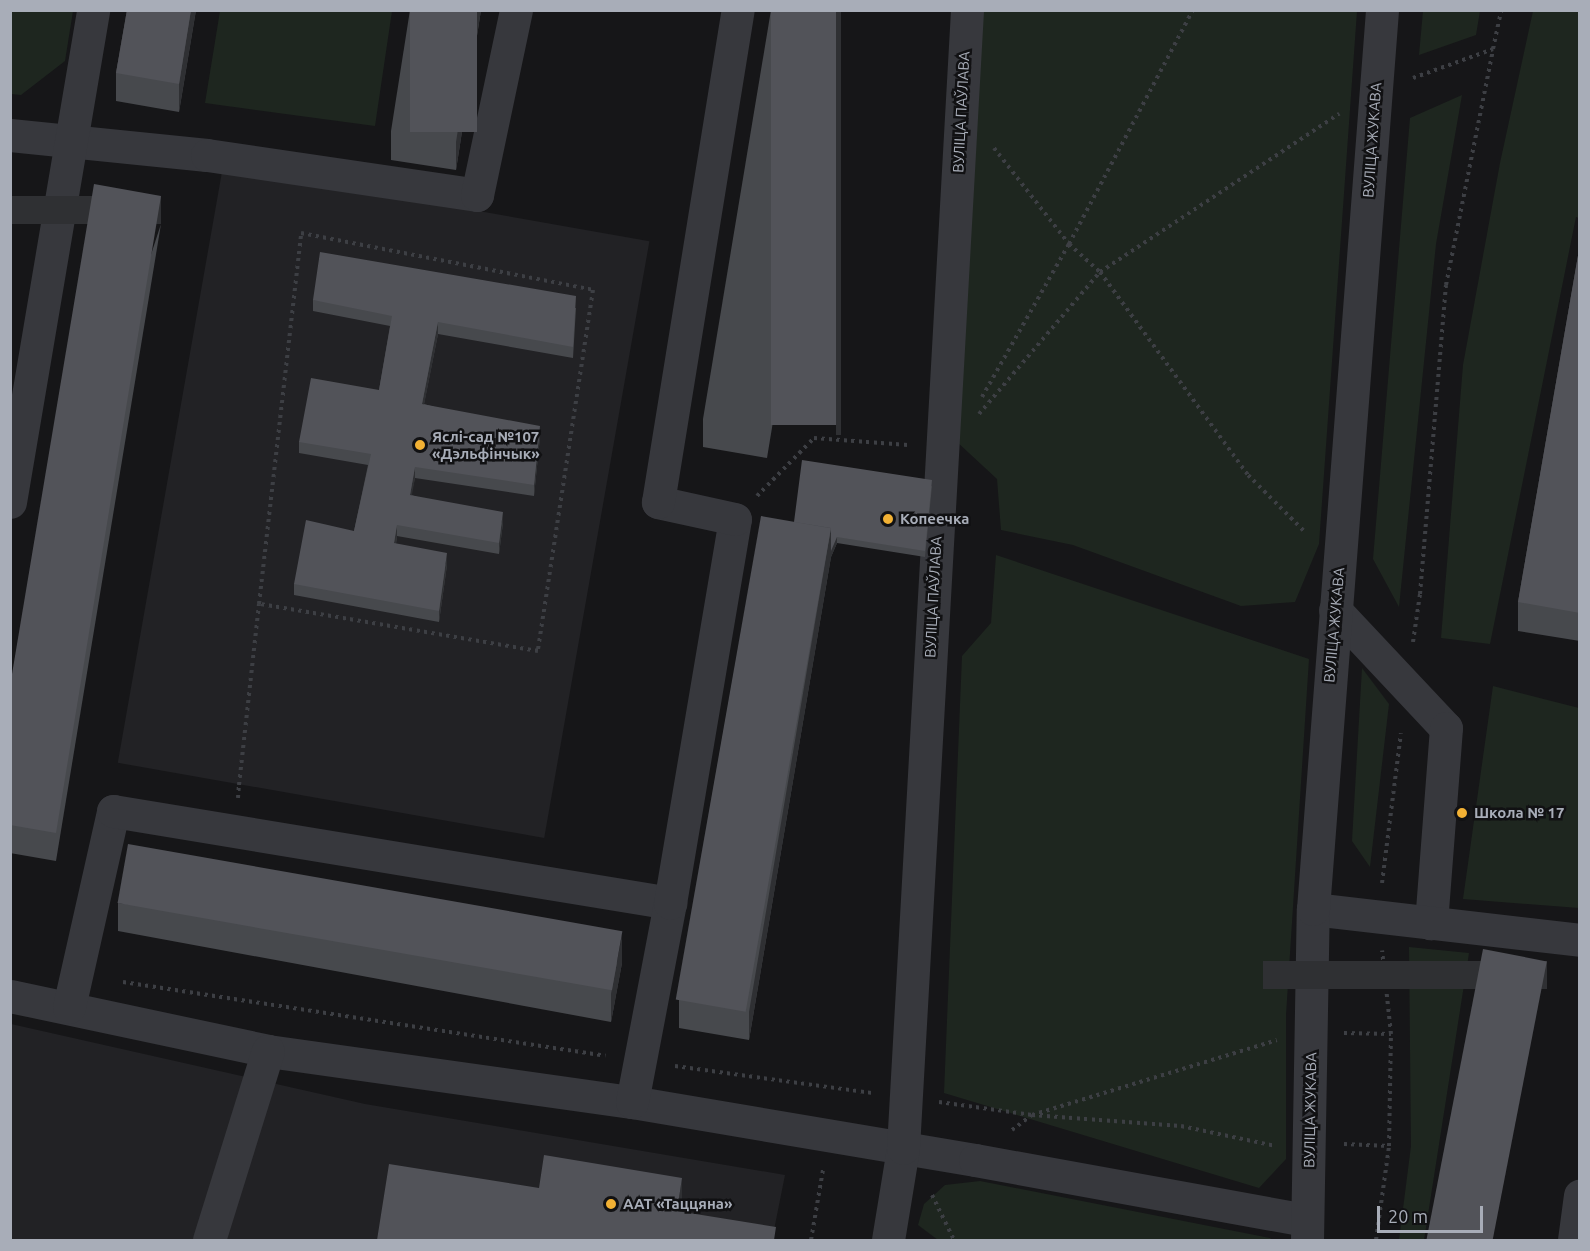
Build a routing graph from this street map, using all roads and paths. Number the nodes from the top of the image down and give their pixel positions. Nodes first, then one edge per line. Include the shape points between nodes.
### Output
1 (93, 10) edge
2 (516, 10) edge
3 (738, 10) edge
4 (967, 10) edge
5 (1193, 10) edge
6 (1382, 10) edge
7 (1501, 10) edge
8 (1493, 49) junction
9 (1375, 92) junction
10 (961, 105) junction
11 (10, 135) edge
12 (71, 141) junction
13 (1068, 244) junction
14 (1100, 272) junction
15 (980, 400) dead end
16 (941, 447) junction
17 (10, 501) edge
18 (735, 519) junction
19 (1339, 565) junction
20 (259, 604) junction
21 (1335, 610) junction
22 (1405, 642) dead end
23 (1407, 686) junction
24 (236, 831) junction
25 (670, 903) junction
26 (1313, 909) junction
27 (1379, 917) junction
28 (1431, 923) junction
29 (1580, 940) edge
30 (76, 974) junction
31 (10, 996) edge
32 (69, 1007) junction
33 (1312, 1032) junction
34 (1391, 1034) junction
35 (268, 1051) junction
36 (640, 1061) junction
37 (906, 1098) junction
38 (632, 1102) junction
39 (827, 1135) junction
40 (1343, 1144) dead end
41 (1389, 1146) junction
42 (903, 1148) junction
43 (1580, 1195) edge
44 (1306, 1230) edge
45 (889, 1239) edge
46 (209, 1240) edge
47 (811, 1240) edge
48 (1376, 1240) edge
49 (1574, 1240) edge

1 - 12 street
2 - 12 street via 477,195 207,155
3 - 18 street via 658,502
4 - 10 street, ВУЛІЦА ПАЎЛАВА
5 - 13 path
6 - 9 street, ВУЛІЦА ЖУКАВА
7 - 8 path
8 - 9 path
8 - 22 path via 1446,285 1412,651
9 - 14 path
9 - 19 street, ВУЛІЦА ЖУКАВА
10 - 13 path
10 - 16 street, ВУЛІЦА ПАЎЛАВА
11 - 12 street
12 - 17 street
13 - 14 path
13 - 15 path
14 - 16 path via 956,441
14 - 19 path via 1248,475
16 - 18 path via 814,438
16 - 37 street, ВУЛІЦА ПАЎЛАВА
18 - 25 street
19 - 21 street, ВУЛІЦА ЖУКАВА
20 - 20 path via 301,233 592,290 538,651
20 - 24 path
21 - 23 street
21 - 26 street, ВУЛІЦА ЖУКАВА
23 - 27 path
23 - 28 street via 1446,728
24 - 25 street
24 - 30 street via 113,811
25 - 36 street
26 - 27 street
26 - 33 street, ВУЛІЦА ЖУКАВА
27 - 28 street
27 - 34 path
28 - 29 street
30 - 32 street
30 - 36 path
31 - 32 street
32 - 35 street
33 - 34 path
33 - 37 path via 1032,1115
33 - 44 street, ВУЛІЦА ЖУКАВА
34 - 41 path
35 - 38 street
35 - 46 street
36 - 37 path
36 - 38 street
37 - 42 street, ВУЛІЦА ПАЎЛАВА
38 - 39 street
39 - 42 street
39 - 47 path
40 - 41 path
41 - 48 path
42 - 44 street
42 - 45 street, ВУЛІЦА ПАЎЛАВА
43 - 49 street

